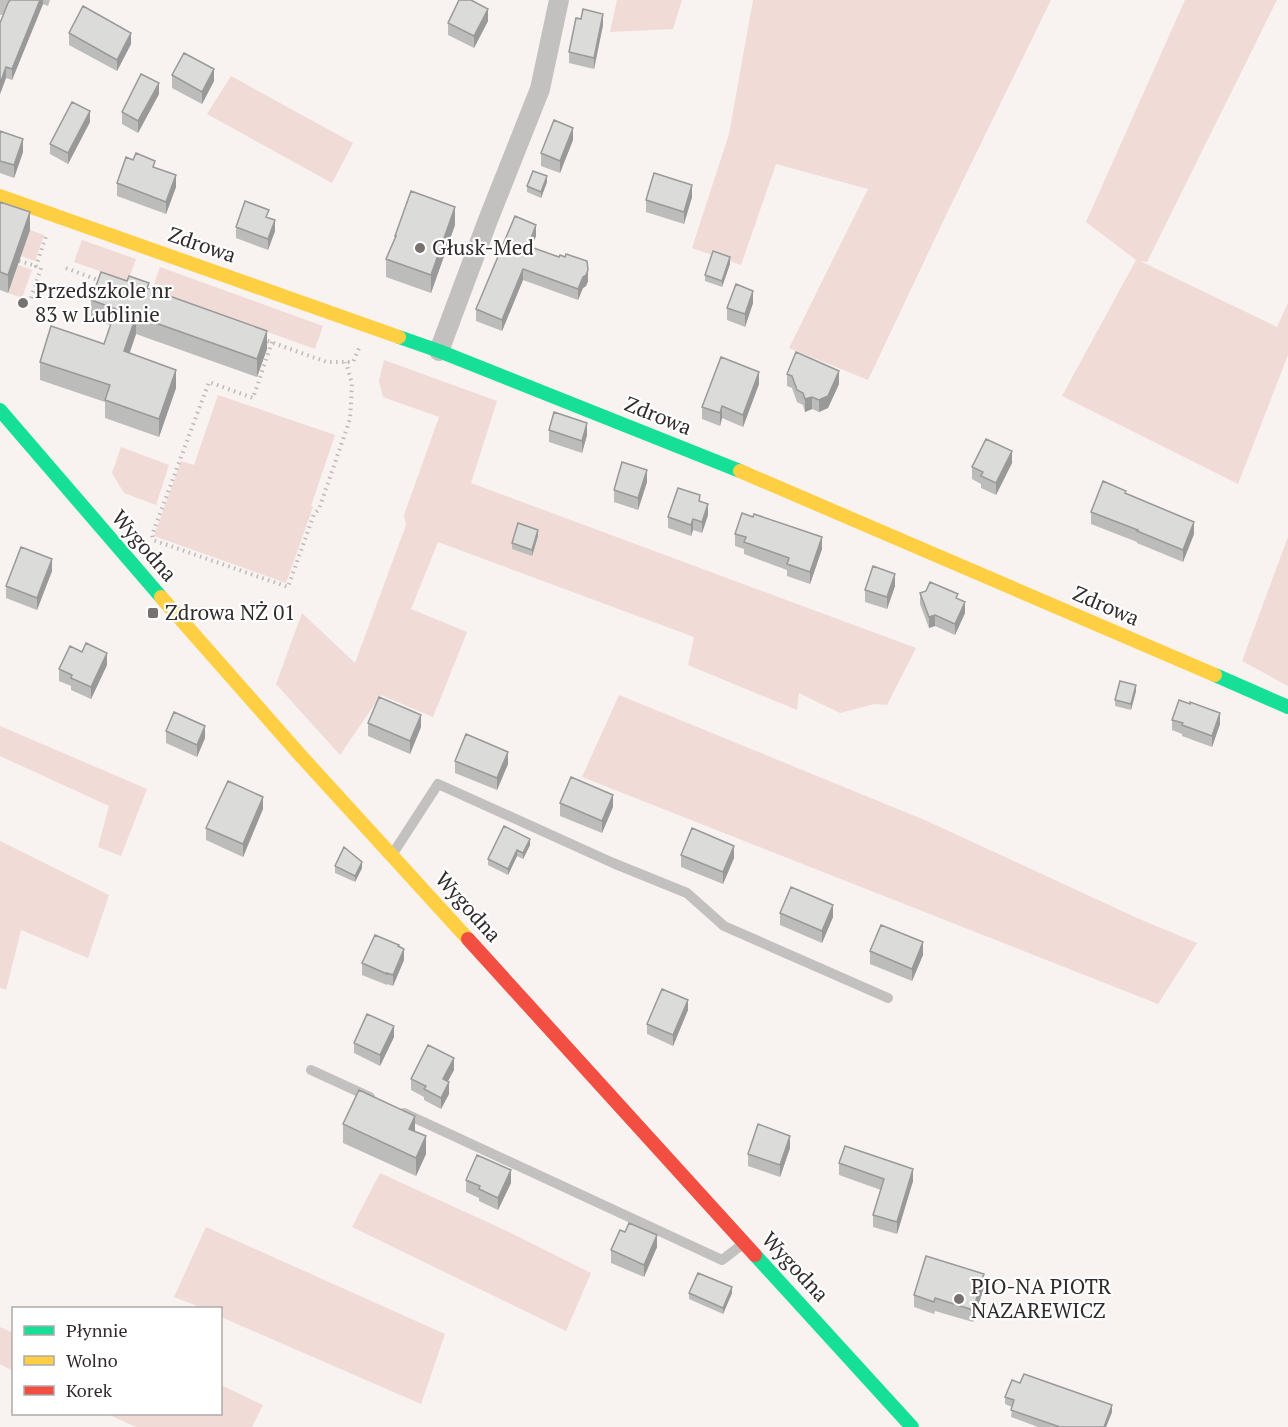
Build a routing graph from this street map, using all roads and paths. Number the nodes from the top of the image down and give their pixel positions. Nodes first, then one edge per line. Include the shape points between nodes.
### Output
1 (2, 0) edge
2 (559, 0) edge
3 (0, 5) edge
4 (0, 196) edge
5 (47, 233) dead end
6 (20, 261) edge
7 (36, 266) junction
8 (66, 268) dead end
9 (108, 284) edge
10 (31, 298) dead end
11 (261, 339) edge
12 (272, 342) junction
13 (361, 343) dead end
14 (439, 351) junction
15 (346, 362) junction
16 (0, 410) edge
17 (1288, 707) edge
18 (392, 856) junction
19 (888, 998) dead end
20 (311, 1070) dead end
21 (376, 1100) edge
22 (397, 1110) edge
23 (744, 1243) junction
24 (912, 1427) edge

1 - 3 street
2 - 14 street via 540,88
4 - 14 street, Zdrowa
5 - 7 path
6 - 7 path
7 - 10 path via 40,268
8 - 9 path
11 - 12 path
12 - 15 path via 327,362
12 - 15 path via 253,398 209,382 152,536 153,540 288,587 350,419 352,384
13 - 15 path via 353,362
14 - 17 street, Zdrowa via 777,486
16 - 18 street, Wygodna
18 - 19 lane via 438,784 687,893 724,926
18 - 23 street, Wygodna
20 - 21 lane
22 - 23 lane via 722,1260
23 - 24 street, Wygodna

